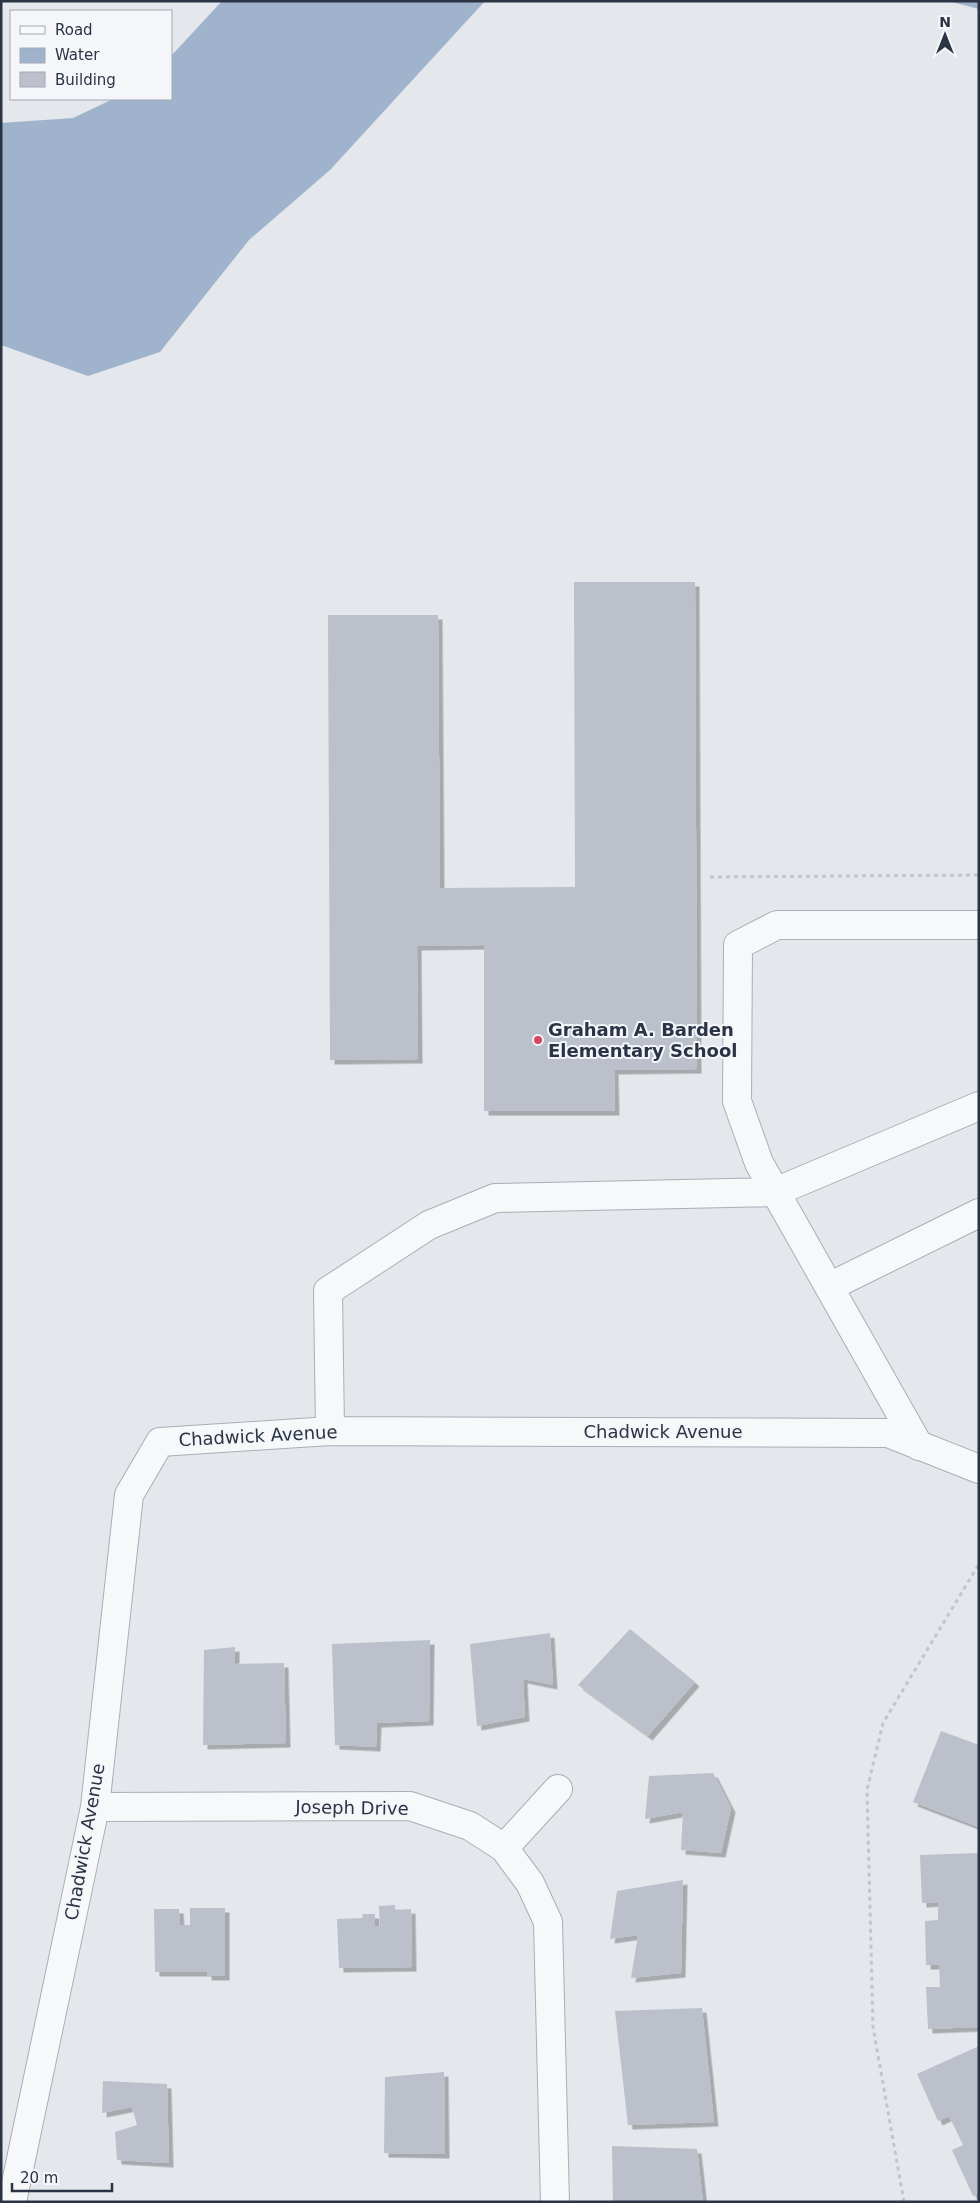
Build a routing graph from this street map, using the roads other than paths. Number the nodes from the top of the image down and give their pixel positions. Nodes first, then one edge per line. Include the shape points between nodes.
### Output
1 (979, 925) edge
2 (979, 1106) edge
3 (775, 1192) junction
4 (979, 1213) edge
5 (829, 1287) junction
6 (330, 1431) junction
7 (919, 1446) junction
8 (979, 1468) edge
9 (558, 1789) dead end
10 (95, 1807) junction
11 (504, 1848) junction
12 (12, 2202) edge
13 (555, 2202) edge

1 - 3 street via 777,925 738,945 737,1101 759,1163
2 - 3 street
3 - 5 street
3 - 6 street via 495,1198 429,1225 328,1291
4 - 5 street
5 - 7 street
6 - 7 street, Chadwick Avenue via 888,1433
6 - 10 street, Chadwick Avenue via 160,1442 129,1495
7 - 8 street, Chadwick Avenue
9 - 11 street
10 - 11 street, Joseph Drive via 410,1806 470,1826
10 - 12 street, Chadwick Avenue
11 - 13 street, Joseph Drive via 530,1883 548,1922

